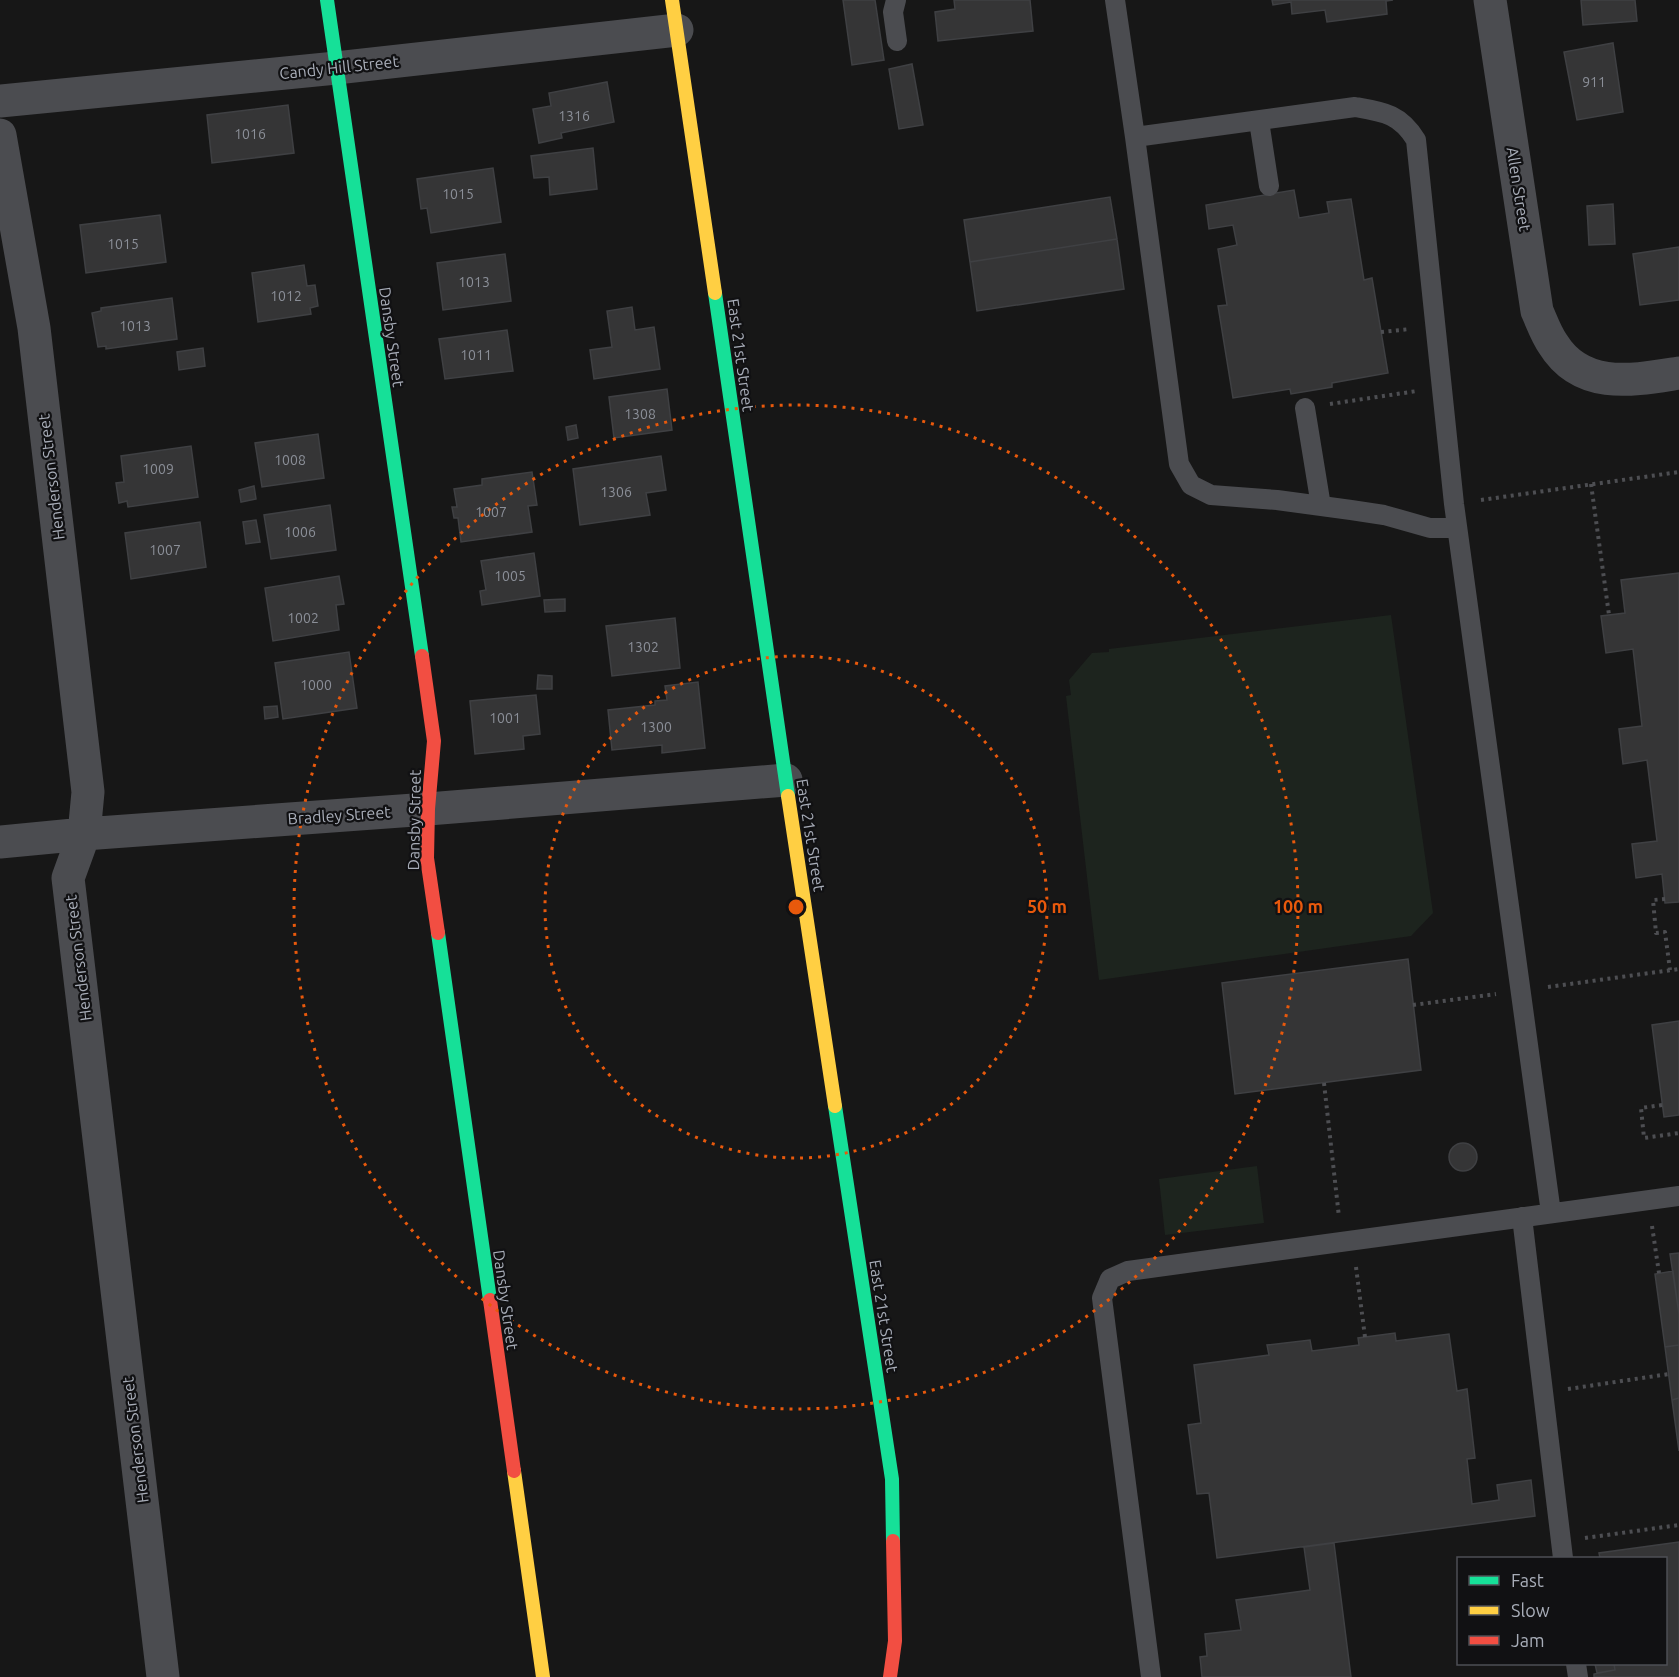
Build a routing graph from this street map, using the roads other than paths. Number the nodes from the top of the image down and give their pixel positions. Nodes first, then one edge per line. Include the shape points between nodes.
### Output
1 (327, 0) edge
2 (896, 0) edge
3 (1115, 0) edge
4 (1490, 0) edge
5 (675, 15) edge
6 (897, 41) dead end
7 (336, 68) junction
8 (0, 101) edge
9 (1259, 121) junction
10 (0, 135) edge
11 (1136, 137) junction
12 (1269, 186) dead end
13 (1679, 373) edge
14 (1305, 408) road end
15 (1321, 506) junction
16 (1457, 528) junction
17 (786, 780) junction
18 (428, 809) junction
19 (84, 834) junction
20 (0, 842) edge
21 (1679, 1196) edge
22 (1551, 1213) junction
23 (1522, 1217) junction
24 (1562, 1550) edge
25 (163, 1677) edge
26 (543, 1677) edge
27 (890, 1677) edge
28 (1151, 1677) edge

1 - 7 street, Dansby Street
2 - 6 lane via 893,12
3 - 11 lane
4 - 13 street, Allen Street via 1537,311 1553,345 1574,367 1600,378 1631,380
5 - 7 street, Candy Hill Street
5 - 17 street, East 21st Street
7 - 8 street, Candy Hill Street
7 - 18 street, Dansby Street via 434,741
9 - 11 lane
9 - 12 lane
9 - 16 lane via 1355,107 1386,112 1407,125 1416,140
10 - 19 street, Henderson Street via 34,328 88,792
11 - 15 lane via 1179,464 1191,485 1211,495
14 - 15 lane
15 - 16 lane via 1384,515 1430,528
16 - 22 lane
17 - 18 street, Bradley Street
17 - 27 street, East 21st Street via 892,1479 895,1631
18 - 19 street, Bradley Street
18 - 26 street, Dansby Street via 427,858
19 - 20 street, Bradley Street
19 - 25 street, Henderson Street via 68,878
21 - 22 lane
22 - 23 lane
23 - 24 lane
23 - 28 lane via 1128,1271 1110,1279 1102,1298

